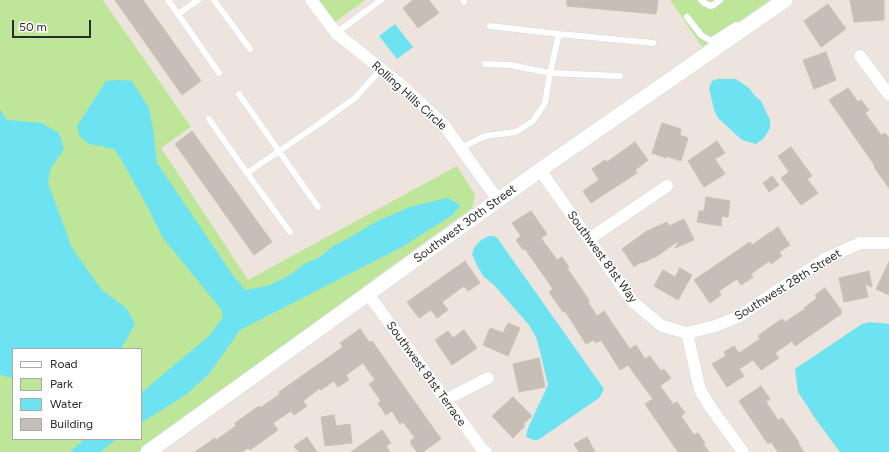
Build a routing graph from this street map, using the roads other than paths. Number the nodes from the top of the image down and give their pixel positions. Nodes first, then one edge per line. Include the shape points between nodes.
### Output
1 (168, 0) edge
2 (198, 0) edge
3 (214, 0) edge
4 (311, 0) edge
5 (381, 0) edge
6 (701, 0) edge
7 (720, 0) edge
8 (784, 0) edge
9 (760, 9) dead end
10 (178, 14) junction
11 (687, 17) dead end
12 (748, 18) dead end
13 (742, 21) dead end
14 (490, 26) dead end
15 (336, 33) junction
16 (559, 34) junction
17 (653, 43) dead end
18 (250, 49) dead end
19 (860, 56) dead end
20 (485, 64) dead end
21 (381, 69) junction
22 (219, 73) dead end
23 (550, 73) junction
24 (620, 76) dead end
25 (239, 94) dead end
26 (889, 95) edge
27 (209, 119) dead end
28 (461, 148) junction
29 (278, 151) junction
30 (540, 170) junction
31 (247, 173) junction
32 (667, 186) dead end
33 (498, 200) junction
34 (318, 207) dead end
35 (290, 232) dead end
36 (589, 239) junction
37 (889, 243) edge
38 (368, 294) junction
39 (687, 333) junction
40 (488, 378) dead end
41 (446, 400) junction
42 (481, 451) edge
43 (148, 452) edge
44 (743, 452) edge

1 - 10 lane
2 - 10 lane
3 - 18 lane
4 - 15 street, Rolling Hills Circle
5 - 15 lane
6 - 7 lane via 711,6
8 - 30 street, Southwest 30th Street
9 - 12 lane
10 - 22 lane
11 - 13 lane via 701,35 711,41
14 - 16 lane
15 - 21 street, Rolling Hills Circle
16 - 17 lane
16 - 23 lane
19 - 26 street
20 - 23 lane via 510,65
21 - 28 street, Rolling Hills Circle via 444,125
21 - 29 lane via 355,98
23 - 24 lane
23 - 28 lane via 545,103 533,121 516,132 485,136
25 - 29 lane
27 - 31 lane
28 - 33 street, Rolling Hills Circle
29 - 31 lane
29 - 34 lane
30 - 33 street, Southwest 30th Street
30 - 36 street, Southwest 81st Way
31 - 35 lane
32 - 36 street
33 - 38 street, Southwest 30th Street
36 - 39 street, Southwest 81st Way via 633,302 662,326
37 - 39 street, Southwest 28th Street via 860,243 825,259 738,317
38 - 41 street, Southwest 81st Terrace
38 - 43 street, Southwest 30th Street
39 - 44 street via 700,390
40 - 41 street
41 - 42 street, Southwest 81st Terrace

